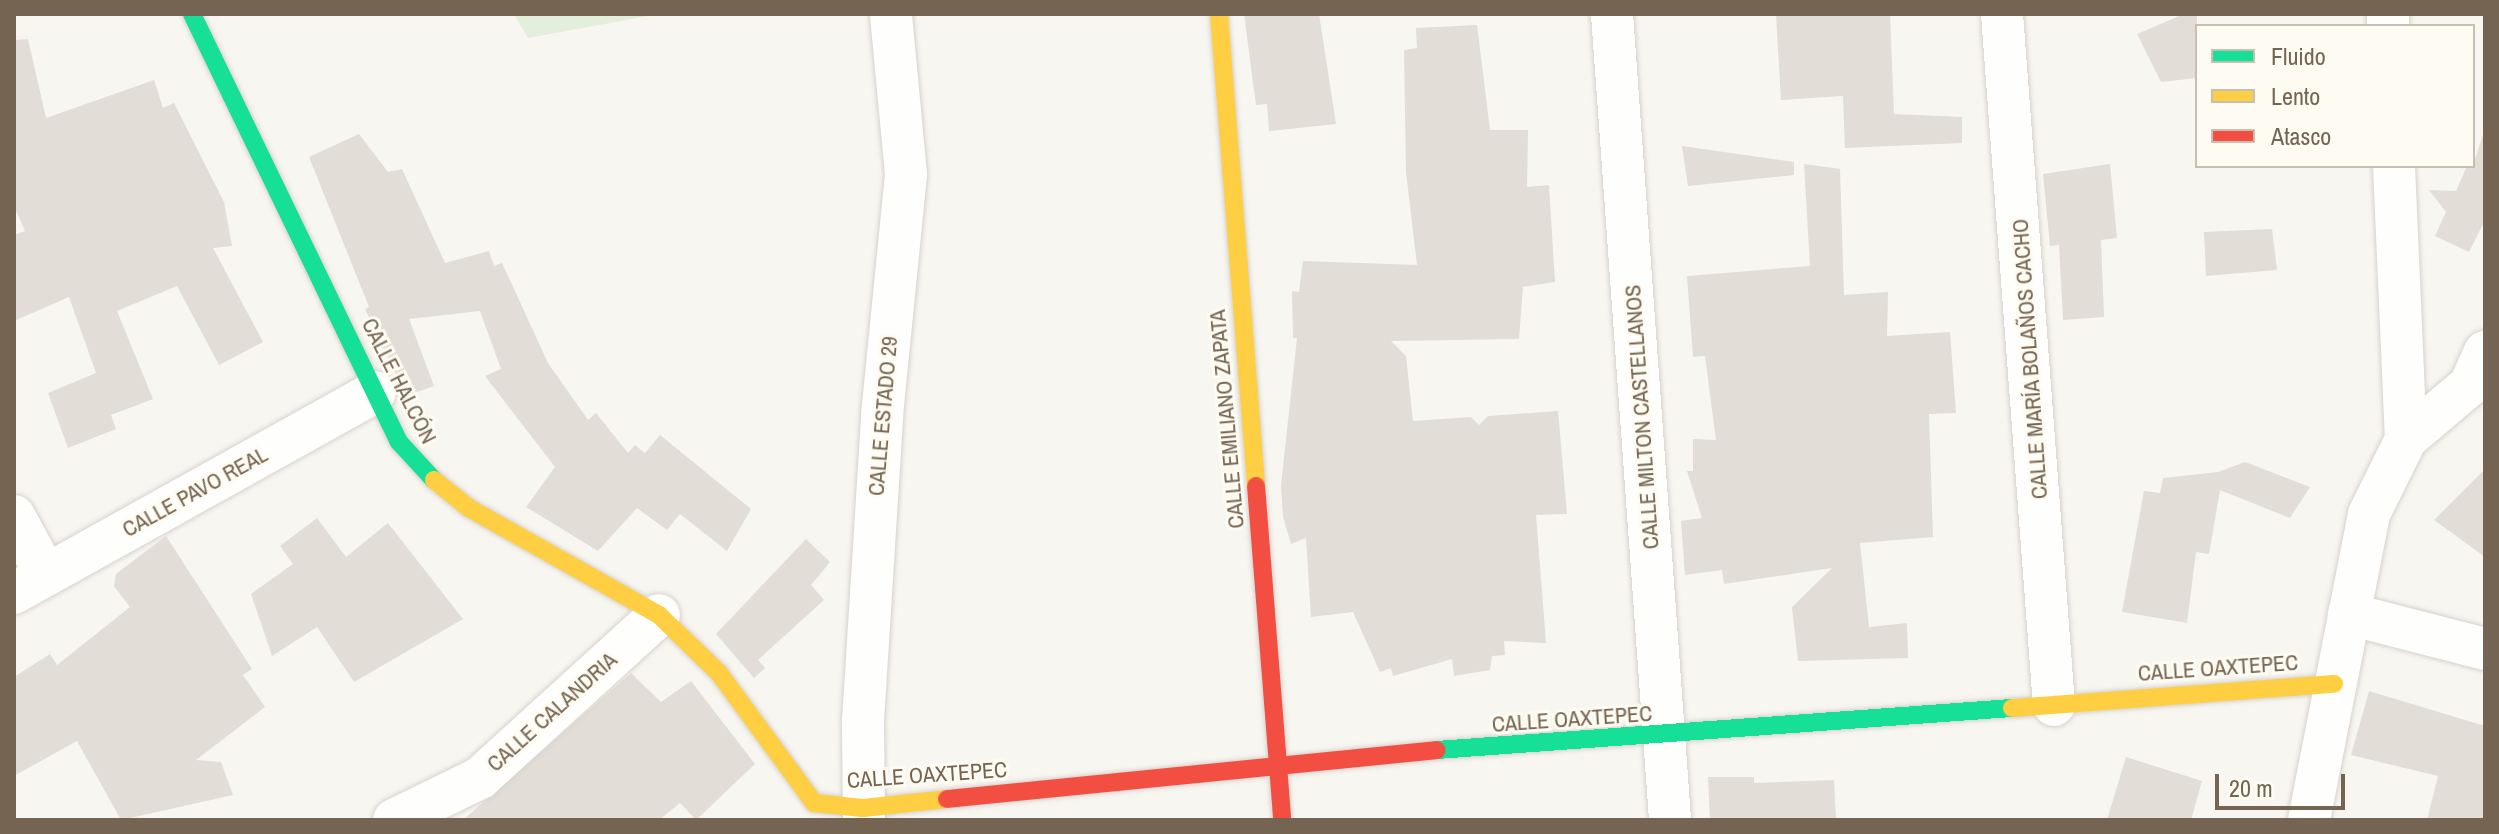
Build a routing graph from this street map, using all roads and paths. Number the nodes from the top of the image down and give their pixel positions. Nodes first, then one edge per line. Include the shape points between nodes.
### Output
1 (192, 14) edge
2 (891, 14) edge
3 (1219, 14) edge
4 (1612, 14) edge
5 (2002, 14) edge
6 (2394, 168) edge
7 (2485, 352) edge
8 (375, 392) junction
9 (2406, 439) junction
10 (14, 516) edge
11 (30, 584) edge
12 (2349, 614) junction
13 (659, 615) junction
14 (2485, 649) edge
15 (2334, 684) junction
16 (2054, 705) junction
17 (1666, 737) junction
18 (1279, 762) junction
19 (806, 811) edge
20 (864, 814) edge
21 (394, 820) edge
22 (1282, 820) edge
23 (1670, 820) edge
24 (2309, 820) edge

1 - 8 street, CALLE HALCÓN
2 - 20 street, CALLE ESTADO 29 via 906,174 882,415
3 - 18 street, CALLE EMILIANO ZAPATA
4 - 17 street, CALLE MILTON CASTELLANOS
5 - 16 street, CALLE MARÍA BOLAÑOS CACHO
6 - 9 street
7 - 9 street via 2470,385
8 - 11 street, CALLE PAVO REAL
8 - 13 street, CALLE HALCÓN via 399,442 432,479 469,508
9 - 12 street via 2369,514
10 - 11 street
12 - 14 street
12 - 15 street
13 - 19 street, CALLE HALCÓN via 719,673
13 - 21 street, CALLE CALANDRIA via 480,778
15 - 16 street, CALLE OAXTEPEC
15 - 24 street
16 - 17 street, CALLE OAXTEPEC
17 - 18 street, CALLE OAXTEPEC
17 - 23 street, CALLE MILTON CASTELLANOS
18 - 20 street, CALLE OAXTEPEC
18 - 22 street, CALLE EMILIANO ZAPATA
19 - 20 street, CALLE OAXTEPEC

